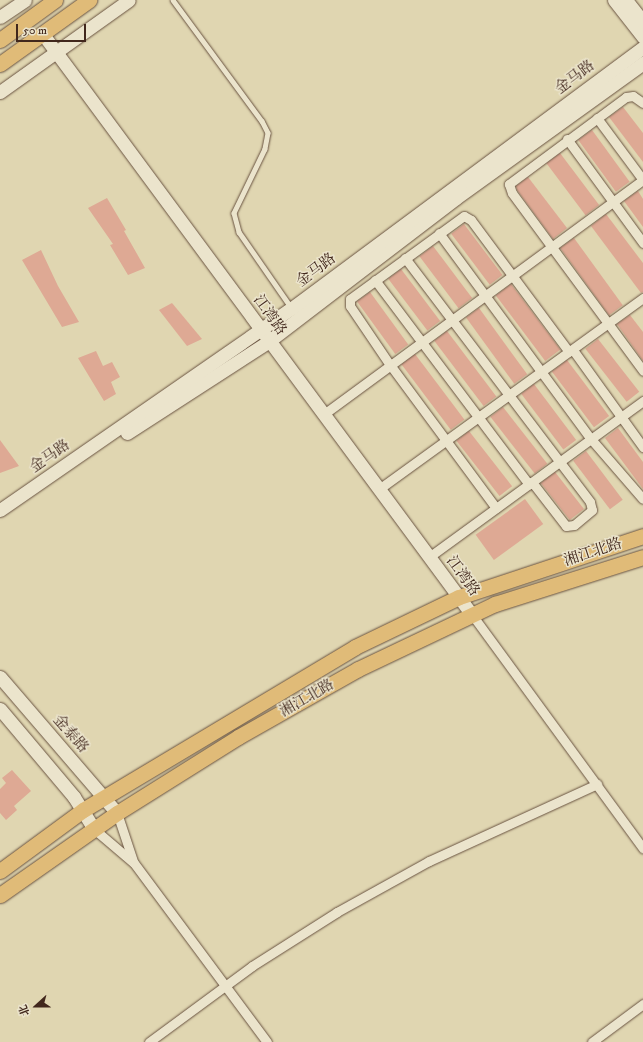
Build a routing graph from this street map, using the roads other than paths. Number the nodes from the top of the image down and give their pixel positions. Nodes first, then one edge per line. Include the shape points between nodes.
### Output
1 (25, 0) edge
2 (55, 0) edge
3 (89, 0) edge
4 (129, 0) edge
5 (173, 0) edge
6 (614, 0) edge
7 (626, 0) edge
8 (0, 17) edge
9 (643, 22) edge
10 (42, 34) junction
11 (643, 37) edge
12 (0, 40) edge
13 (643, 47) edge
14 (56, 52) junction
15 (643, 63) edge
16 (0, 64) edge
17 (0, 92) edge
18 (643, 103) edge
19 (597, 118) junction
20 (567, 139) junction
21 (643, 180) edge
22 (613, 202) junction
23 (439, 233) junction
24 (643, 243) edge
25 (552, 247) junction
26 (405, 258) junction
27 (512, 276) junction
28 (375, 280) junction
29 (484, 297) junction
30 (643, 298) edge
31 (292, 308) junction
32 (453, 319) junction
33 (608, 324) junction
34 (261, 330) junction
35 (270, 341) junction
36 (422, 342) junction
37 (571, 351) junction
38 (390, 365) junction
39 (643, 371) edge
40 (541, 373) junction
41 (510, 396) junction
42 (643, 402) edge
43 (324, 414) junction
44 (622, 417) junction
45 (479, 418) junction
46 (591, 439) junction
47 (447, 442) junction
48 (643, 447) edge
49 (559, 462) junction
50 (530, 483) junction
51 (379, 489) junction
52 (643, 499) edge
53 (496, 508) junction
54 (0, 510) edge
55 (0, 516) edge
56 (643, 536) edge
57 (429, 557) junction
58 (643, 557) edge
59 (459, 598) junction
60 (473, 616) junction
61 (0, 677) edge
62 (0, 709) edge
63 (597, 784) junction
64 (105, 797) junction
65 (83, 810) junction
66 (117, 813) junction
67 (94, 828) junction
68 (643, 848) edge
69 (134, 863) junction
70 (0, 871) edge
71 (0, 895) edge
72 (226, 987) junction
73 (643, 1004) edge
74 (150, 1042) edge
75 (267, 1042) edge
76 (592, 1042) edge

1 - 8 street
2 - 12 main road
3 - 10 main road
4 - 14 street
5 - 31 lane via 262,121 268,133 265,149 234,213 239,232
6 - 11 street
7 - 9 street
10 - 14 street, 江湾路
10 - 16 main road
13 - 31 street, 金马路
14 - 17 street
14 - 34 street, 江湾路
15 - 35 street, 金马路 via 456,198
18 - 19 street via 633,96 626,97
19 - 20 street
19 - 21 street
20 - 22 street
20 - 25 street via 509,184 512,193
21 - 22 street
22 - 24 street
22 - 25 street
23 - 26 street
23 - 27 street via 461,217 467,217
23 - 29 street
25 - 27 street
25 - 33 street
26 - 28 street
26 - 32 street
27 - 29 street
27 - 37 street
28 - 36 street
28 - 38 street via 353,296 350,303
29 - 32 street
29 - 40 street
30 - 33 street
31 - 34 street, 金马路
32 - 36 street
32 - 41 street
33 - 37 street
33 - 39 street
34 - 35 street, 江湾路
34 - 54 street, 金马路
35 - 43 street, 江湾路
35 - 55 street, 金马路
36 - 38 street
36 - 45 street
37 - 40 street
37 - 44 street
38 - 43 street
38 - 47 street
40 - 41 street
40 - 46 street
41 - 45 street
41 - 49 street
42 - 44 street
43 - 51 street, 江湾路
44 - 46 street
44 - 48 street
45 - 47 street
45 - 50 street
46 - 49 street
46 - 52 street
47 - 51 street
47 - 53 street
49 - 50 street
49 - 50 street via 592,506 591,512 574,525 566,526
50 - 53 street
51 - 57 street, 江湾路
53 - 57 street
56 - 59 main road, 湘江北路
57 - 59 street, 江湾路
58 - 60 main road, 湘江北路 via 495,604
59 - 60 street, 江湾路
59 - 64 main road, 湘江北路 via 355,647
60 - 63 street
60 - 66 main road, 湘江北路 via 358,669 238,738
61 - 64 street, 金泰路
62 - 65 street
63 - 68 street
63 - 72 street via 429,861 337,912 252,966
64 - 65 main road, 湘江北路
64 - 66 street, 金泰路
65 - 67 street
65 - 70 main road, 湘江北路
66 - 67 main road, 湘江北路
66 - 69 street
67 - 69 street
67 - 71 main road, 湘江北路
69 - 72 street
72 - 74 street
72 - 75 street
73 - 76 street

